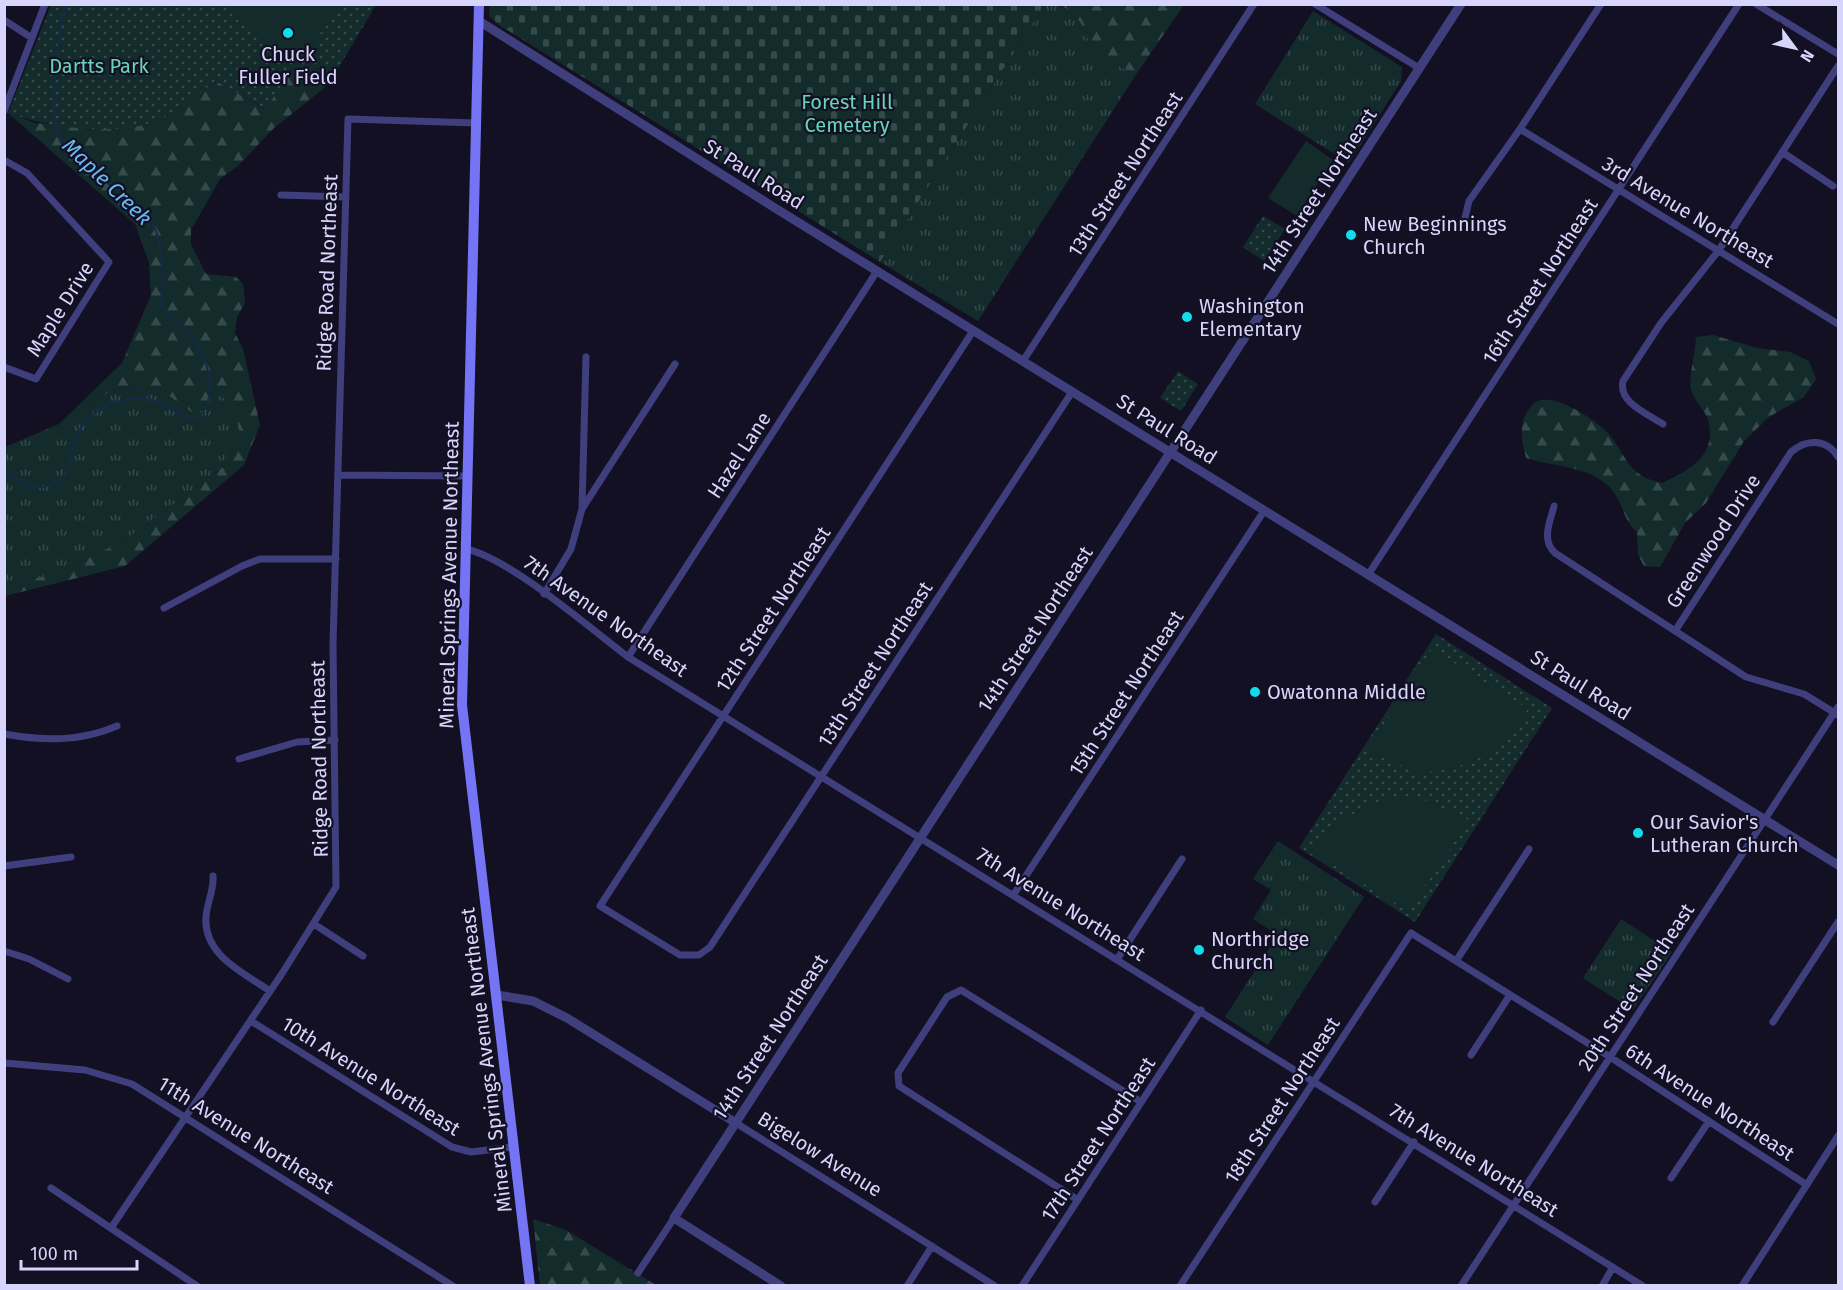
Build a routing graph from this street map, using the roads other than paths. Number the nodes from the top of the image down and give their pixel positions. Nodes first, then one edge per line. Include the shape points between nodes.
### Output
1 (45, 4) edge
2 (479, 4) edge
3 (1254, 4) edge
4 (1315, 4) edge
5 (1333, 4) edge
6 (1461, 4) edge
7 (1601, 4) edge
8 (1739, 4) edge
9 (1756, 4) edge
10 (1328, 12) junction
11 (4, 20) edge
12 (479, 21) junction
13 (32, 38) junction
14 (1839, 54) edge
15 (1839, 66) edge
16 (1419, 68) junction
17 (4, 111) edge
18 (476, 123) junction
19 (1520, 129) junction
20 (1782, 153) junction
21 (4, 160) edge
22 (1833, 186) dead end
23 (1618, 189) junction
24 (281, 195) dead end
25 (346, 197) junction
26 (1464, 222) dead end
27 (1719, 250) junction
28 (877, 271) junction
29 (1839, 324) edge
30 (973, 331) junction
31 (586, 357) dead end
32 (1023, 361) junction
33 (675, 364) dead end
34 (4, 367) edge
35 (1072, 392) junction
36 (1663, 424) dead end
37 (1171, 453) junction
38 (1839, 457) edge
39 (338, 475) junction
40 (467, 476) junction
41 (1554, 506) dead end
42 (582, 509) junction
43 (1264, 510) junction
44 (465, 549) junction
45 (336, 559) junction
46 (1368, 575) junction
47 (544, 594) junction
48 (164, 608) dead end
49 (1675, 631) junction
50 (628, 657) junction
51 (1837, 712) edge
52 (724, 714) junction
53 (117, 726) dead end
54 (4, 734) edge
55 (335, 740) junction
56 (239, 759) dead end
57 (822, 775) junction
58 (1765, 820) junction
59 (922, 836) junction
60 (1529, 849) dead end
61 (71, 857) dead end
62 (1182, 859) dead end
63 (1839, 865) edge
64 (4, 866) edge
65 (213, 876) dead end
66 (1014, 894) junction
67 (1839, 922) edge
68 (314, 924) junction
69 (1411, 933) joint
70 (4, 951) edge
71 (703, 953) joint
72 (363, 956) dead end
73 (1118, 958) junction
74 (1456, 961) junction
75 (68, 980) dead end
76 (270, 991) junction
77 (497, 995) junction
78 (1510, 995) junction
79 (1201, 1010) junction
80 (250, 1020) junction
81 (1773, 1022) dead end
82 (1471, 1055) dead end
83 (1610, 1057) junction
84 (4, 1063) edge
85 (1314, 1080) junction
86 (1141, 1102) junction
87 (186, 1117) junction
88 (1708, 1121) junction
89 (735, 1123) junction
90 (1839, 1137) edge
91 (1414, 1142) junction
92 (513, 1147) junction
93 (1671, 1178) dead end
94 (1807, 1185) junction
95 (51, 1188) dead end
96 (1078, 1200) junction
97 (1375, 1202) dead end
98 (1514, 1205) junction
99 (674, 1218) junction
100 (111, 1228) junction
101 (932, 1246) junction
102 (1613, 1267) junction
103 (638, 1273) dead end
104 (196, 1286) edge
105 (453, 1286) edge
106 (530, 1286) edge
107 (781, 1286) edge
108 (907, 1286) edge
109 (995, 1286) edge
110 (1022, 1286) edge
111 (1180, 1286) edge
112 (1461, 1286) edge
113 (1602, 1286) edge
114 (1643, 1286) edge
115 (1742, 1286) edge

1 - 13 street
2 - 12 main road, Mineral Springs Avenue Northeast
3 - 32 street, 13th Street Northeast
4 - 10 street
5 - 10 street
6 - 16 street, 14th Street Northeast
7 - 19 street
8 - 23 street, 16th Street Northeast
9 - 14 street
10 - 16 street
11 - 13 street
12 - 18 main road, Mineral Springs Avenue Northeast
12 - 28 street, St Paul Road
13 - 17 street
15 - 20 street
16 - 37 street, 14th Street Northeast
18 - 25 street, Ridge Road Northeast via 348,119
18 - 40 main road, Mineral Springs Avenue Northeast
19 - 23 street, 3rd Avenue Northeast
19 - 26 street via 1469,201
20 - 22 street
20 - 27 street
21 - 34 street, Maple Drive via 27,173 109,262 36,379
23 - 27 street, 3rd Avenue Northeast
23 - 46 street, 16th Street Northeast
24 - 25 street
25 - 39 street, Ridge Road Northeast
27 - 29 street, 3rd Avenue Northeast
27 - 36 street via 1661,323 1623,381 1622,391 1629,401
28 - 30 street, St Paul Road
28 - 50 street, Hazel Lane
30 - 32 street, St Paul Road
30 - 52 street, 12th Street Northeast
31 - 42 street
32 - 35 street, St Paul Road
33 - 42 street
35 - 37 street, St Paul Road
35 - 57 street, 13th Street Northeast
37 - 43 street, St Paul Road
37 - 59 street, 14th Street Northeast
38 - 49 street, Greenwood Drive via 1818,442 1803,444 1791,452
39 - 40 street
39 - 45 street, Ridge Road Northeast
40 - 44 main road, Mineral Springs Avenue Northeast
41 - 49 street via 1547,537 1550,549
42 - 47 street via 571,549
43 - 46 street, St Paul Road
43 - 66 street, 15th Street Northeast
44 - 47 street, 7th Avenue Northeast via 478,551
44 - 77 main road, Mineral Springs Avenue Northeast via 462,705
45 - 48 street via 260,559
45 - 55 street, Ridge Road Northeast
46 - 58 street, St Paul Road
47 - 50 street, 7th Avenue Northeast
49 - 51 street, Greenwood Drive via 1746,677 1804,694
50 - 52 street, 7th Avenue Northeast
51 - 58 street, 20th Street Northeast
52 - 57 street, 7th Avenue Northeast
52 - 71 street, 12th Street Northeast via 600,906 680,955
53 - 54 street via 82,738
55 - 56 street via 297,742
55 - 68 street, Ridge Road Northeast via 337,877 332,896
57 - 59 street, 7th Avenue Northeast
57 - 71 street, 13th Street Northeast
58 - 63 street, St Paul Road
58 - 83 street, 20th Street Northeast
59 - 66 street, 7th Avenue Northeast
59 - 89 street, 14th Street Northeast
60 - 74 street
61 - 64 street
62 - 73 street
65 - 76 street via 206,925 211,944 223,959
66 - 73 street, 7th Avenue Northeast
67 - 81 street
68 - 72 street
68 - 76 street, Ridge Road Northeast
69 - 74 street, 6th Avenue Northeast
69 - 85 street, 18th Street Northeast
70 - 75 street via 29,959
73 - 79 street, 7th Avenue Northeast
74 - 78 street, 6th Avenue Northeast
76 - 80 street, Ridge Road Northeast
77 - 89 street, Bigelow Avenue via 533,1001 567,1018
77 - 92 main road, Mineral Springs Avenue Northeast
78 - 82 street
78 - 83 street, 6th Avenue Northeast
79 - 85 street, 7th Avenue Northeast
79 - 86 street, 17th Street Northeast
80 - 87 street, Ridge Road Northeast
80 - 92 street, 10th Avenue Northeast via 452,1147 471,1152
83 - 88 street, 6th Avenue Northeast
83 - 98 street, 20th Street Northeast
84 - 87 street, 11th Avenue Northeast via 85,1070 117,1078
85 - 91 street, 7th Avenue Northeast
85 - 111 street, 18th Street Northeast
86 - 96 street, 17th Street Northeast
86 - 96 street via 961,990 947,997 898,1073 897,1082 903,1090
87 - 100 street, Ridge Road Northeast
87 - 105 street, 11th Avenue Northeast
88 - 93 street
88 - 94 street, 6th Avenue Northeast
89 - 99 street, 14th Street Northeast
89 - 101 street, Bigelow Avenue
90 - 94 street
91 - 97 street
91 - 98 street, 7th Avenue Northeast
92 - 106 main road, Mineral Springs Avenue Northeast
94 - 115 street
95 - 100 street
96 - 110 street, 17th Street Northeast
98 - 102 street, 7th Avenue Northeast
98 - 112 street, 20th Street Northeast
99 - 103 street, 14th Street Northeast
99 - 107 street
100 - 104 street
101 - 108 street
101 - 109 street, Bigelow Avenue
102 - 113 street
102 - 114 street, 7th Avenue Northeast

